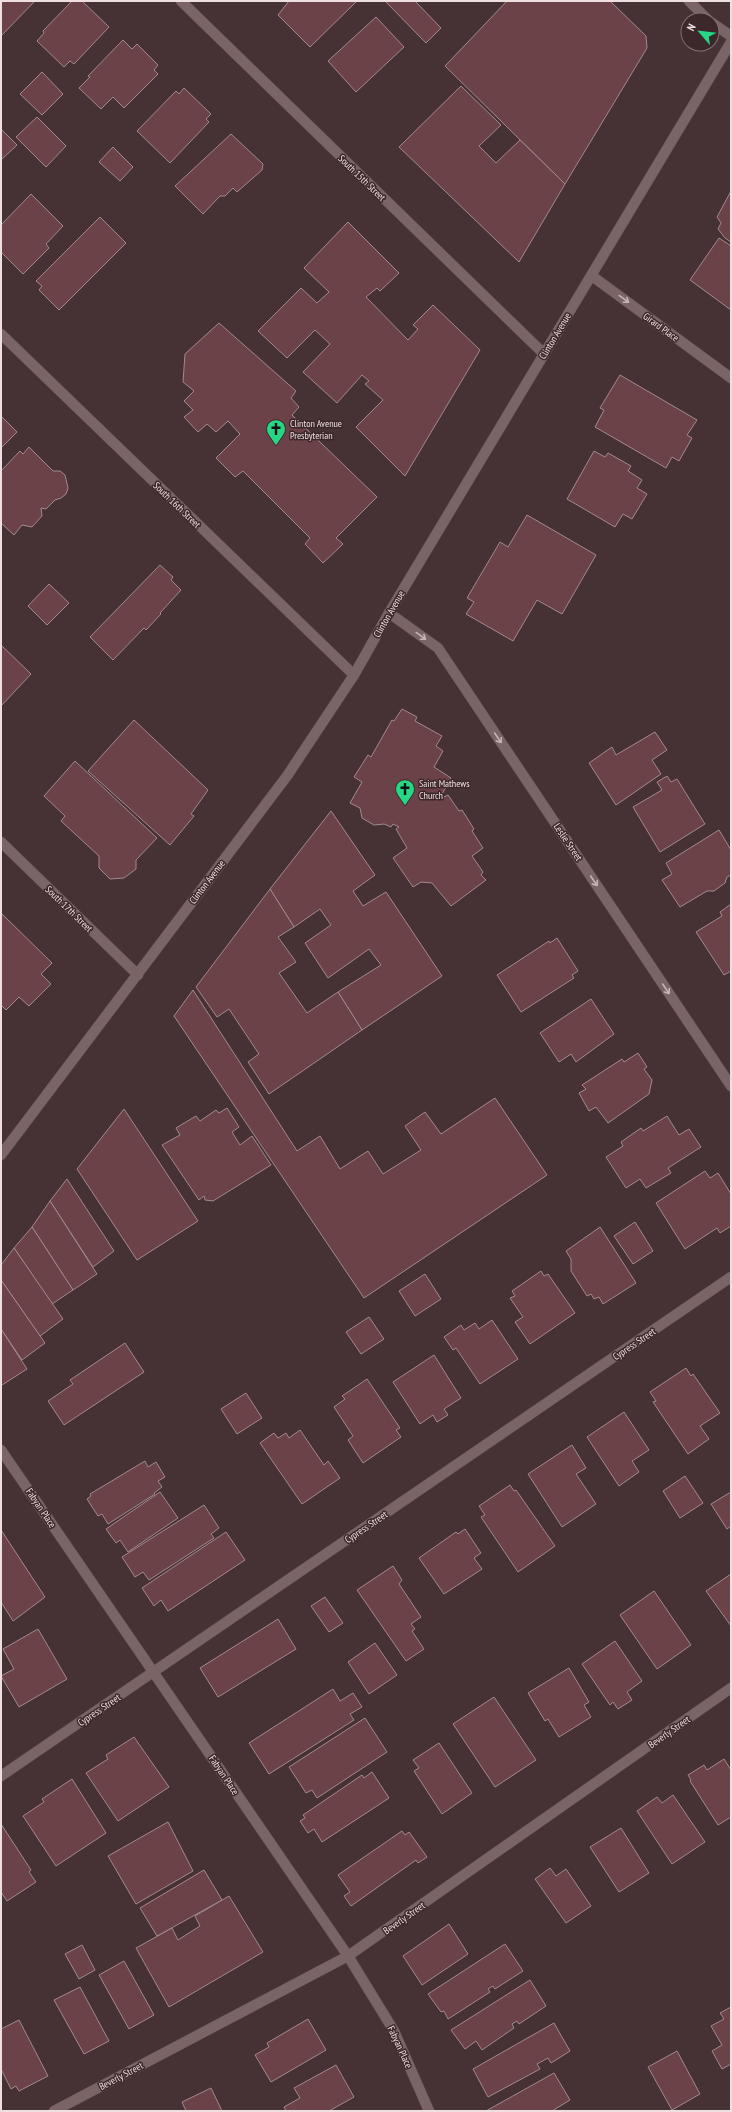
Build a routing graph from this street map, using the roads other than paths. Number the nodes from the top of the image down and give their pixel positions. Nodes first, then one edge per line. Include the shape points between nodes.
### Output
1 (181, 1) edge
2 (689, 1) edge
3 (700, 12) edge
4 (720, 28) edge
5 (731, 36) edge
6 (731, 42) edge
7 (592, 276) junction
8 (1, 334) edge
9 (544, 354) junction
10 (731, 378) edge
11 (389, 613) junction
12 (354, 675) junction
13 (1, 842) edge
14 (138, 975) junction
15 (731, 1086) edge
16 (1, 1155) edge
17 (731, 1277) edge
18 (1, 1450) edge
19 (154, 1673) junction
20 (731, 1688) edge
21 (1, 1776) edge
22 (348, 1956) junction
23 (54, 2111) edge
24 (429, 2111) edge

1 - 9 street, South 15th Street
2 - 3 street
4 - 5 street
6 - 7 street, Clinton Avenue
7 - 9 street, Clinton Avenue
7 -> 10 street, Girard Place
8 - 12 street, South 16th Street
9 - 11 street, Clinton Avenue
11 - 12 street, Clinton Avenue
11 -> 15 street, Leslie Street via 438,648
12 - 14 street, Clinton Avenue via 287,776
13 - 14 street, South 17th Street
14 - 16 street, Clinton Avenue
17 - 19 street, Cypress Street
18 - 19 street, Fabyan Place
19 - 21 street, Cypress Street
19 - 22 street, Fabyan Place
20 - 22 street, Beverly Street
22 - 23 street, Beverly Street
22 - 24 street, Fabyan Place via 394,2031

